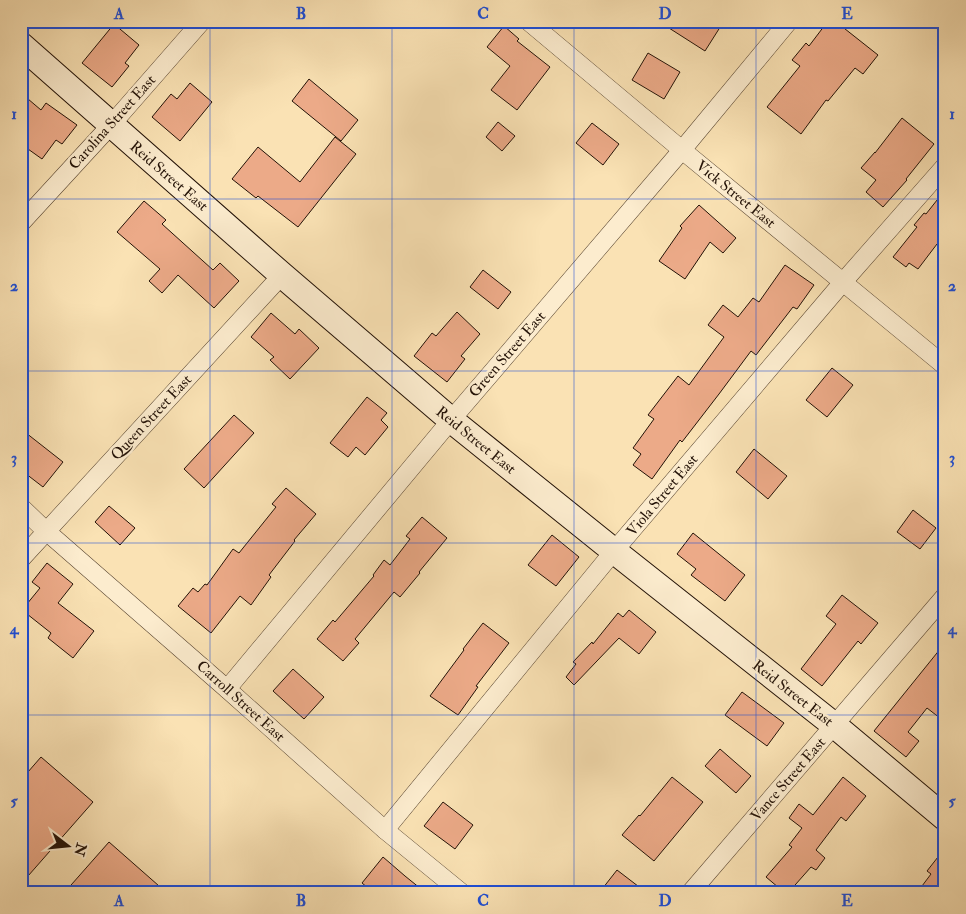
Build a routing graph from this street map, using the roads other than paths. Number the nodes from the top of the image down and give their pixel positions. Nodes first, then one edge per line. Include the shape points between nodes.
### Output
1 (202, 21) edge
2 (528, 21) edge
3 (789, 21) edge
4 (21, 45) edge
5 (111, 125) junction
6 (682, 150) junction
7 (945, 166) edge
8 (21, 223) edge
9 (282, 275) junction
10 (843, 282) junction
11 (945, 366) edge
12 (451, 420) junction
13 (21, 507) edge
14 (46, 530) junction
15 (614, 551) junction
16 (21, 559) edge
17 (945, 596) edge
18 (227, 689) junction
19 (834, 725) junction
20 (945, 818) edge
21 (386, 830) junction
22 (462, 893) edge
23 (690, 893) edge

1 - 5 street, Carolina Street East
2 - 6 street, Vick Street East
3 - 6 street, Green Street East
4 - 5 street, Reid Street East
5 - 8 street, Carolina Street East
5 - 9 street, Reid Street East
6 - 10 street, Vick Street East
6 - 12 street, Green Street East
7 - 10 street, Viola Street East
9 - 12 street, Reid Street East
9 - 14 street, Queen Street East
10 - 11 street, Vick Street East
10 - 15 street, Viola Street East
12 - 15 street, Reid Street East
12 - 18 street, Green Street East
13 - 14 street, Carroll Street East
14 - 16 street, Queen Street East
14 - 18 street, Carroll Street East
15 - 19 street, Reid Street East
15 - 21 street, Viola Street East
17 - 19 street, Vance Street East
18 - 21 street, Carroll Street East
19 - 20 street, Reid Street East
19 - 23 street, Vance Street East
21 - 22 street, Carroll Street East

